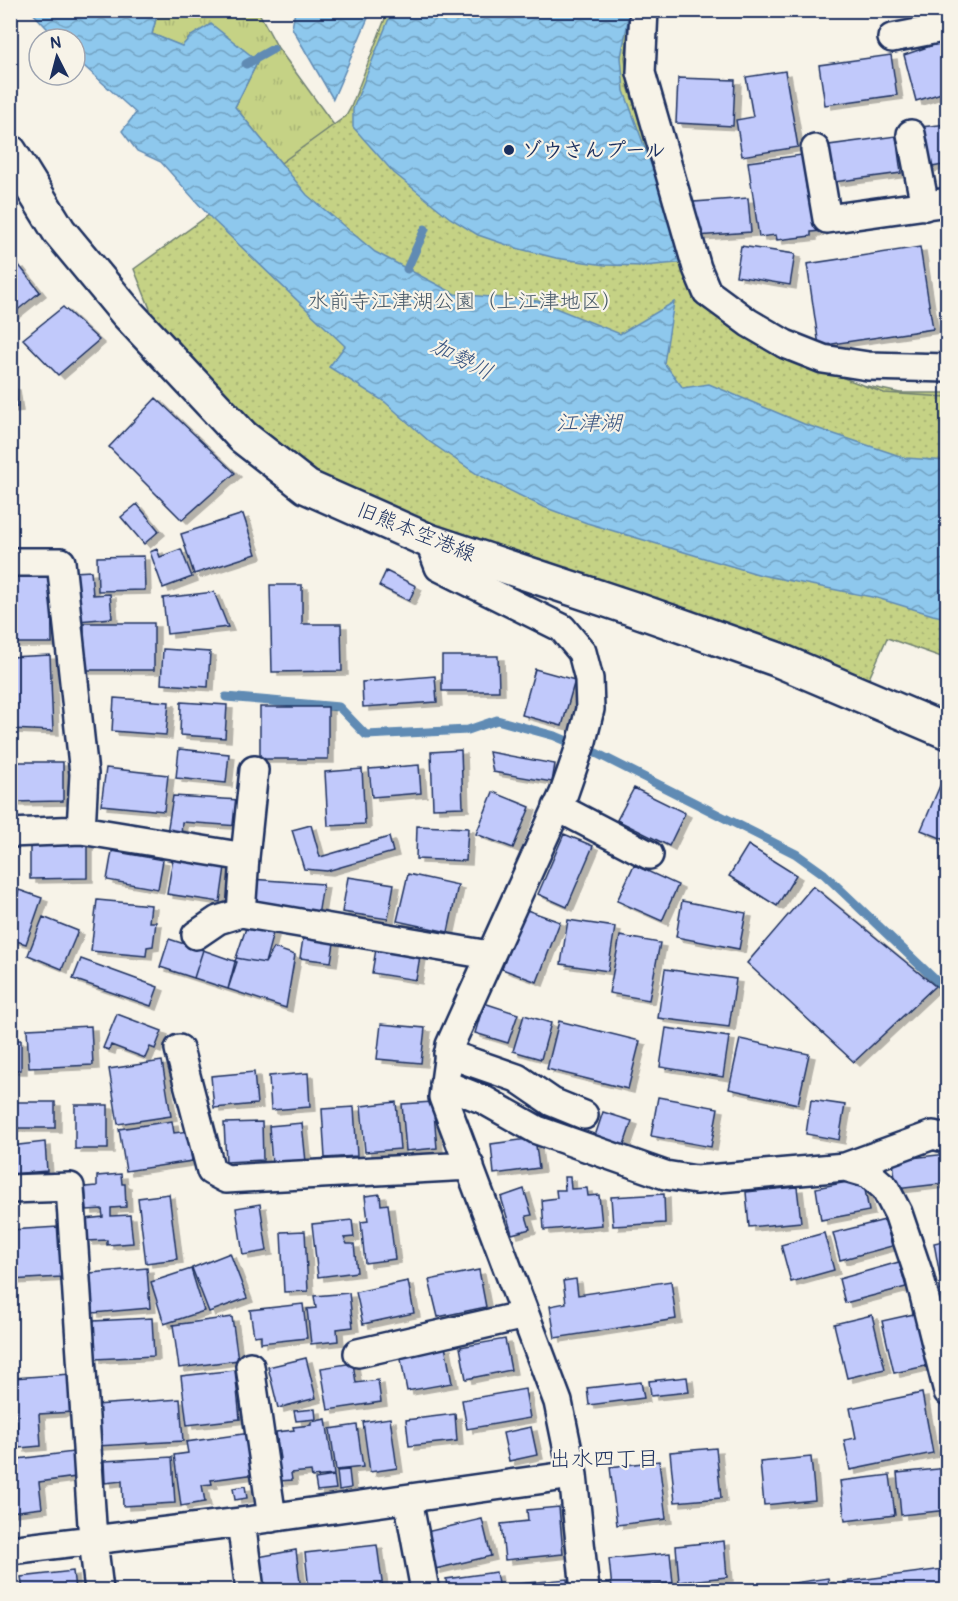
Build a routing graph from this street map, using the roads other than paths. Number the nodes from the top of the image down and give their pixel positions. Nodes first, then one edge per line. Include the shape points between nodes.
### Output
1 (644, 10) edge
2 (948, 27) edge
3 (892, 38) dead end
4 (911, 134) dead end
5 (815, 149) dead end
6 (10, 152) edge
7 (936, 204) edge
8 (948, 368) edge
9 (429, 541) junction
10 (10, 562) edge
11 (948, 732) edge
12 (254, 770) dead end
13 (557, 807) junction
14 (81, 830) junction
15 (10, 833) edge
16 (649, 855) dead end
17 (244, 857) junction
18 (241, 913) junction
19 (196, 935) dead end
20 (489, 955) junction
21 (179, 1049) dead end
22 (448, 1054) junction
23 (444, 1084) junction
24 (584, 1115) dead end
25 (948, 1139) edge
26 (470, 1166) junction
27 (845, 1167) junction
28 (10, 1189) edge
29 (525, 1315) junction
30 (943, 1348) edge
31 (358, 1353) dead end
32 (250, 1365) dead end
33 (948, 1392) edge
34 (573, 1475) junction
35 (408, 1499) junction
36 (272, 1518) junction
37 (241, 1522) junction
38 (93, 1540) junction
39 (10, 1550) edge
40 (99, 1590) edge
41 (250, 1590) edge
42 (425, 1590) edge
43 (585, 1590) edge

1 - 8 street via 641,73 697,268 708,291 776,339 823,359 868,366
2 - 3 street
4 - 7 street
5 - 7 street via 827,219
6 - 9 street, 旧熊本空港線 via 58,231 126,312 243,437 306,487
9 - 11 street, 旧熊本空港線 via 776,659
9 - 13 street via 439,567 562,628 582,652 589,679 590,710
10 - 14 street via 61,562 84,774
12 - 17 street
13 - 16 street
13 - 20 street
14 - 15 street
14 - 17 street
17 - 18 street
18 - 19 street via 218,920
18 - 20 street
20 - 22 street
21 - 26 street via 211,1171 226,1179
22 - 23 street
22 - 24 street via 517,1078 552,1102
23 - 26 street via 443,1097
23 - 27 street via 484,1100 537,1130 665,1175 696,1180
25 - 27 street via 933,1135
26 - 29 street
27 - 30 street via 869,1174 885,1188
28 - 38 street via 70,1187
29 - 31 street
29 - 34 street via 558,1402
30 - 33 street
32 - 36 street
34 - 35 street
34 - 43 street
35 - 36 street
35 - 42 street
36 - 37 street
37 - 38 street
37 - 41 street
38 - 39 street
38 - 40 street

